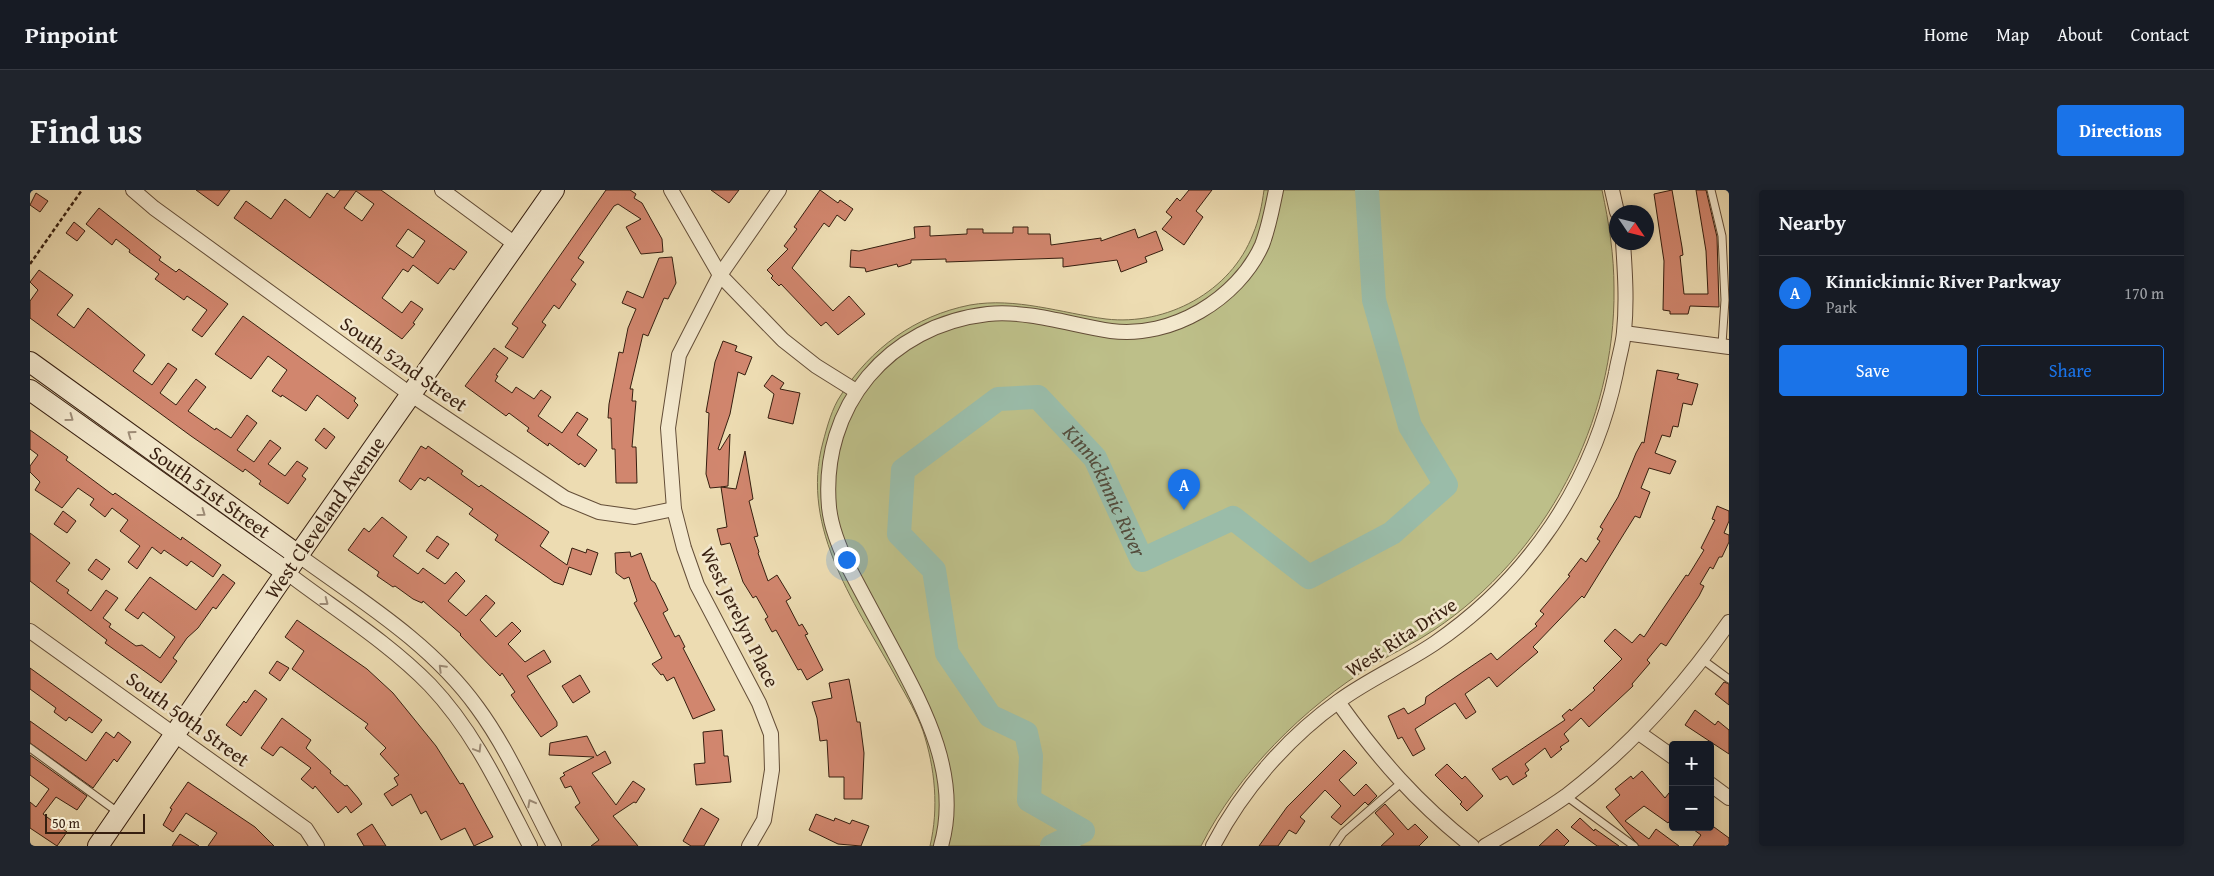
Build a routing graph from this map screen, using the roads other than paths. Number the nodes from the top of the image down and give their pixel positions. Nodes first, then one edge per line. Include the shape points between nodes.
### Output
1 (133, 190) edge
2 (442, 190) edge
3 (554, 190) edge
4 (671, 190) edge
5 (779, 190) edge
6 (1276, 190) edge
7 (1612, 190) edge
8 (1711, 190) edge
9 (1615, 205) edge
10 (515, 244) junction
11 (1623, 250) edge
12 (720, 275) junction
13 (1624, 333) junction
14 (1725, 346) edge
15 (30, 362) edge
16 (30, 390) edge
17 (856, 391) junction
18 (410, 394) junction
19 (674, 509) junction
20 (298, 555) junction
21 (286, 572) junction
22 (1729, 622) edge
23 (30, 631) edge
24 (1703, 660) junction
25 (1729, 679) edge
26 (1338, 702) junction
27 (476, 706) junction
28 (458, 719) junction
29 (1639, 733) junction
30 (174, 734) junction
31 (30, 748) edge
32 (1669, 754) edge
33 (1401, 783) junction
34 (1713, 786) edge
35 (1565, 796) junction
36 (1729, 798) edge
37 (120, 814) junction
38 (98, 846) edge
39 (317, 846) edge
40 (530, 846) edge
41 (554, 846) edge
42 (749, 846) edge
43 (941, 846) edge
44 (1213, 846) edge
45 (1334, 846) edge
46 (1472, 846) edge
47 (1485, 846) edge
48 (1634, 846) edge

1 - 18 street, South 52nd Street
2 - 10 street
3 - 10 street, West Cleveland Avenue
4 - 12 street
5 - 12 street, West Jerelyn Place
6 - 17 street via 1269,225 1248,268 1214,303 1191,316 1164,326 1114,331 1010,314 957,319 908,340 882,360
7 - 9 street
8 - 14 lane via 1722,236
10 - 18 street, West Cleveland Avenue
11 - 13 street, West Rita Drive
12 - 17 street via 783,340
12 - 19 street, West Jerelyn Place via 678,355 668,428
13 - 14 street
13 - 26 street, West Rita Drive via 1599,435 1578,484 1548,533 1510,580 1477,611 1434,643
20 -> 15 street, South 51st Street
16 -> 21 street, South 51st Street
17 - 43 street via 840,423 830,463 829,507 836,541 924,707 936,738 944,772 946,807
18 - 19 street, South 52nd Street via 565,498 599,512 635,517
18 - 20 street, West Cleveland Avenue
19 - 42 street, West Jerelyn Place via 698,585 759,703 770,734 772,770 764,820
20 - 21 street, West Cleveland Avenue
27 -> 20 street, South 51st Street via 423,649
21 -> 28 street, South 51st Street via 410,667
21 - 30 street, West Cleveland Avenue
22 - 24 street
23 - 30 street, South 50th Street
24 - 25 lane
24 - 29 street
26 - 33 street
26 - 44 street, West Rita Drive via 1276,757 1235,808
27 - 28 street
41 -> 27 street, South 51st Street via 497,738
28 -> 40 street, South 51st Street via 478,748
29 - 32 street
29 - 35 street
30 - 37 street, West Cleveland Avenue
30 - 39 street, South 50th Street via 306,829
31 - 37 lane
33 - 45 lane via 1343,833
33 - 46 street
34 - 36 street
35 - 47 street
35 - 48 lane
37 - 38 street, West Cleveland Avenue

